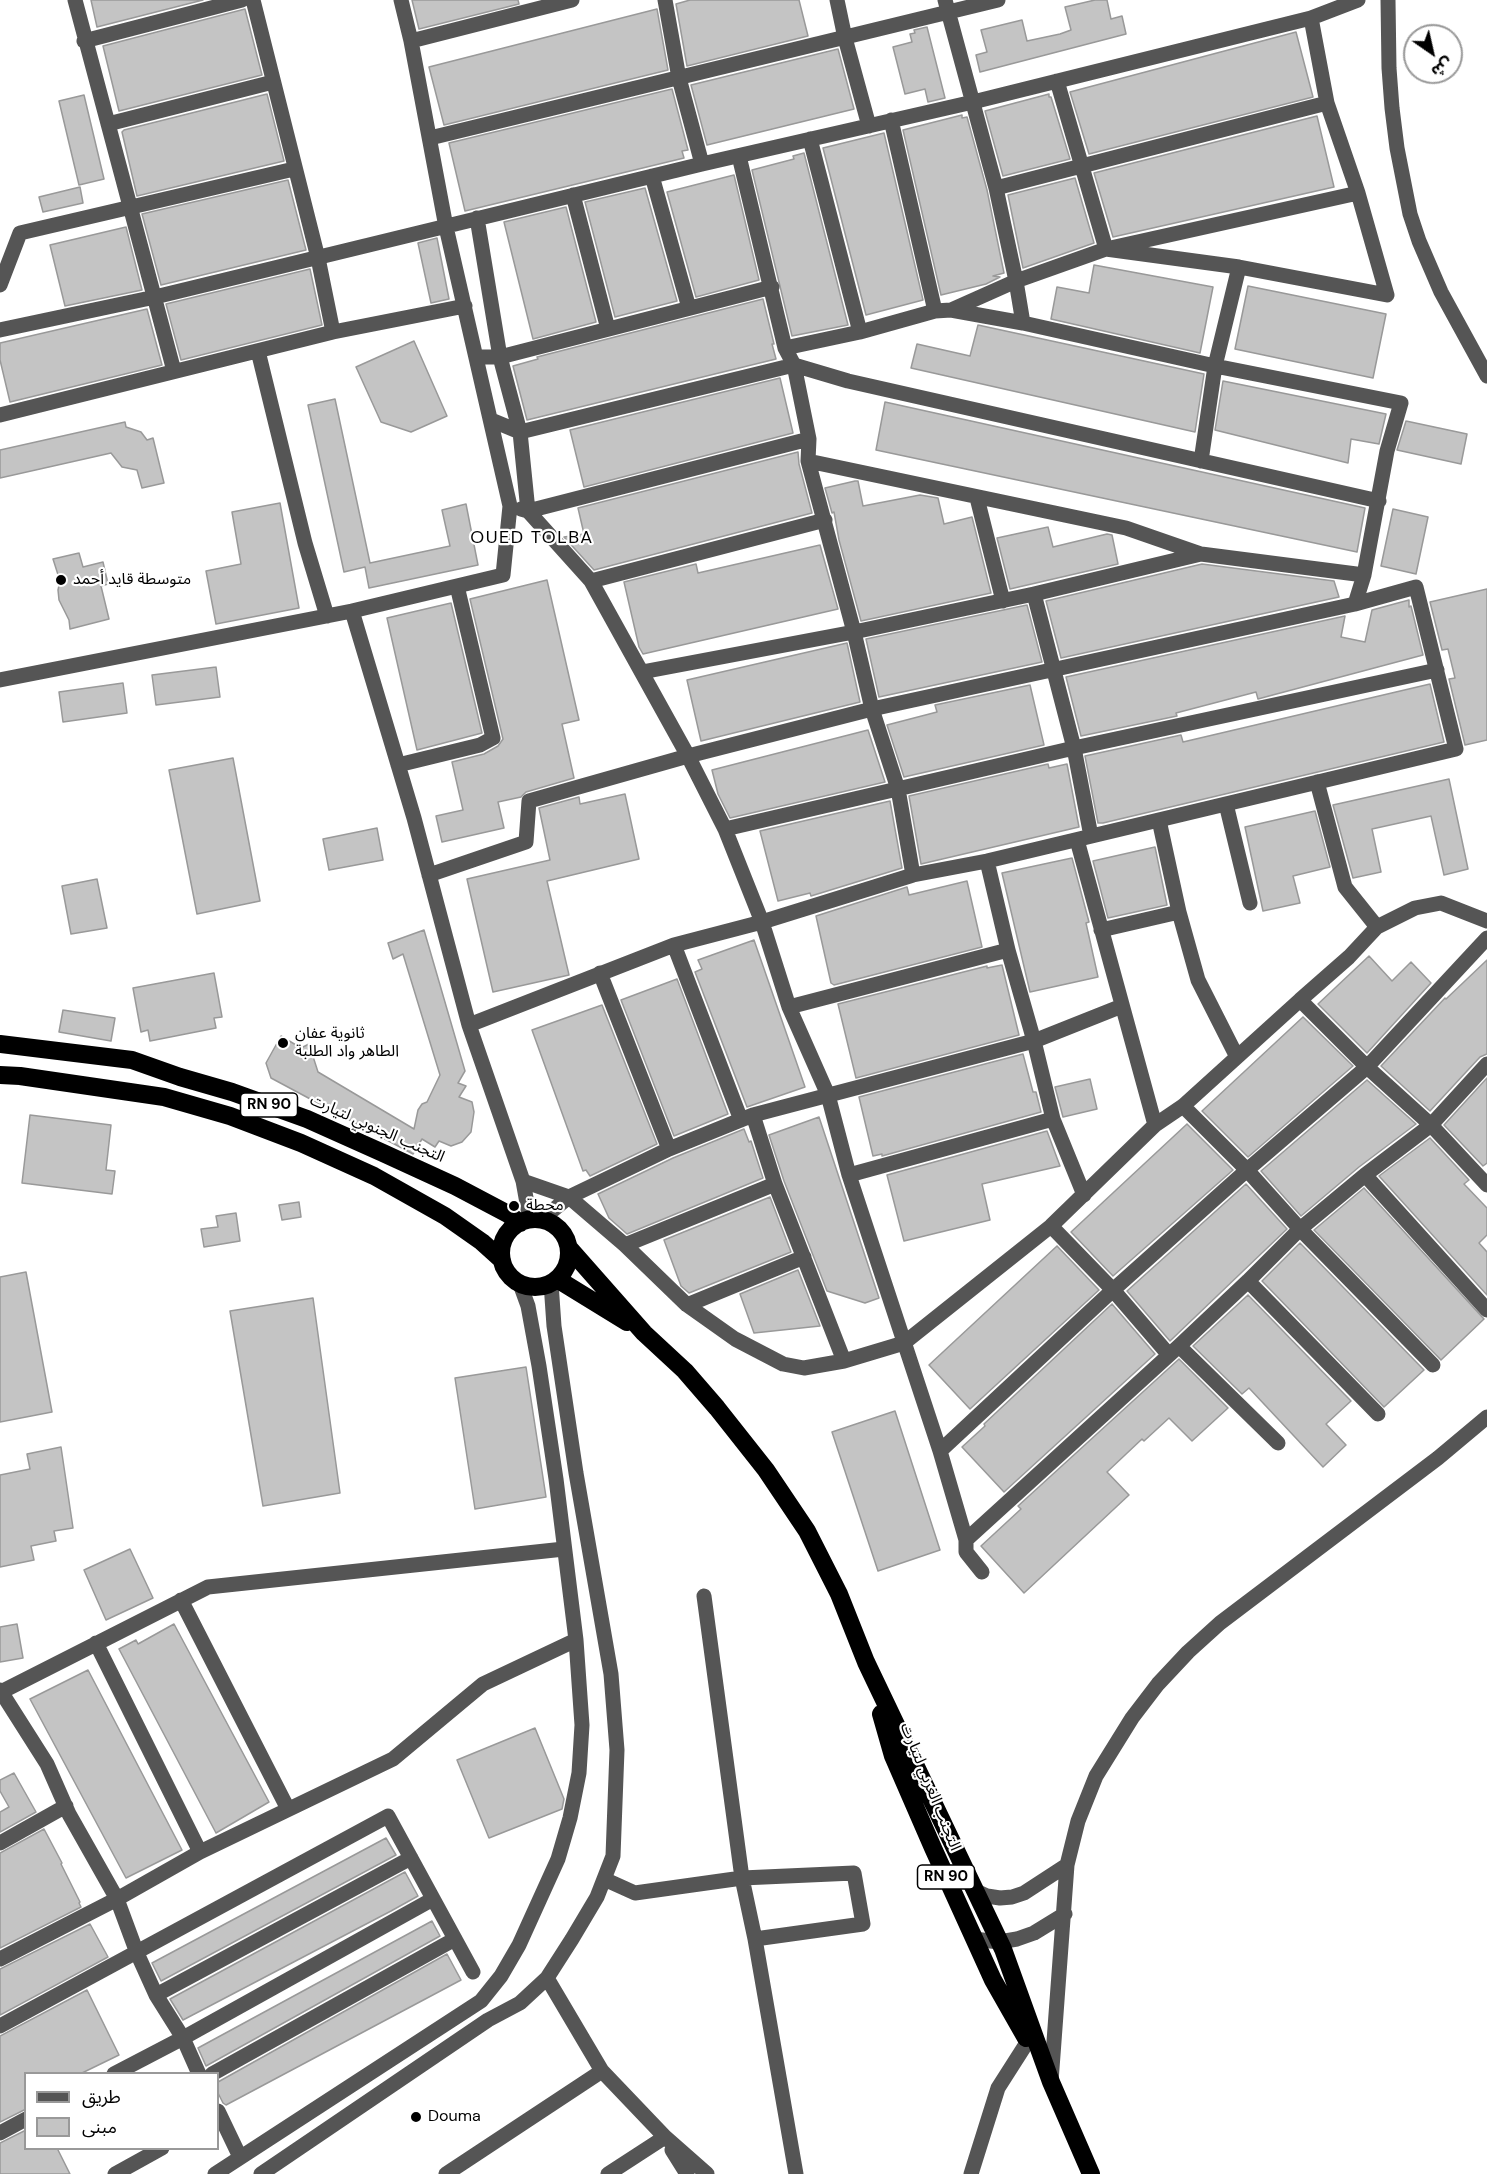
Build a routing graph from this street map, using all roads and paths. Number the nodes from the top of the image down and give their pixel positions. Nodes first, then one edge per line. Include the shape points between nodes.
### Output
1 (75, 0) edge
2 (242, 0) edge
3 (253, 0) edge
4 (401, 0) edge
5 (572, 0) edge
6 (665, 0) edge
7 (837, 0) edge
8 (998, 0) edge
9 (1358, 0) edge
10 (1388, 0) edge
11 (946, 6) edge
12 (1311, 18) junction
13 (845, 38) junction
14 (84, 40) junction
15 (411, 41) junction
16 (679, 78) junction
17 (1058, 81) junction
18 (273, 82) junction
19 (973, 102) junction
20 (1327, 104) junction
21 (891, 120) junction
22 (108, 124) junction
23 (869, 126) junction
24 (430, 138) junction
25 (810, 139) junction
26 (738, 156) junction
27 (702, 164) junction
28 (1082, 167) junction
29 (294, 169) junction
30 (652, 176) junction
31 (996, 188) junction
32 (1358, 193) junction
33 (573, 195) junction
34 (131, 208) junction
35 (477, 218) junction
36 (446, 227) junction
37 (1106, 249) junction
38 (318, 258) junction
39 (1239, 267) junction
40 (1016, 281) junction
41 (0, 285) edge
42 (772, 287) junction
43 (155, 297) junction
44 (465, 306) junction
45 (689, 308) junction
46 (951, 310) junction
47 (935, 311) junction
48 (1023, 323) junction
49 (608, 329) junction
50 (0, 330) edge
51 (333, 332) junction
52 (860, 332) junction
53 (785, 348) junction
54 (258, 351) junction
55 (476, 357) junction
56 (500, 357) junction
57 (794, 365) junction
58 (1215, 366) junction
59 (174, 371) junction
60 (1487, 376) edge
61 (0, 416) edge
62 (491, 420) junction
63 (519, 432) junction
64 (809, 439) junction
65 (808, 461) junction
66 (1200, 461) junction
67 (977, 498) junction
68 (1379, 501) junction
69 (510, 507) junction
70 (528, 511) junction
71 (825, 520) junction
72 (1201, 554) junction
73 (1364, 575) junction
74 (591, 581) junction
75 (457, 586) junction
76 (1034, 594) junction
77 (1003, 601) junction
78 (1355, 604) junction
79 (352, 611) junction
80 (327, 616) junction
81 (854, 632) junction
82 (1053, 670) junction
83 (1437, 670) junction
84 (642, 672) junction
85 (0, 680) edge
86 (872, 709) junction
87 (1074, 748) junction
88 (688, 756) junction
89 (398, 765) junction
90 (1317, 782) junction
91 (898, 789) junction
92 (1226, 804) junction
93 (1159, 820) junction
94 (725, 829) junction
95 (1084, 838) junction
96 (987, 861) junction
97 (429, 875) junction
98 (914, 875) junction
99 (1250, 903) dead end
100 (1179, 912) junction
101 (762, 921) junction
102 (1487, 921) edge
103 (1377, 927) junction
104 (1101, 930) junction
105 (1487, 938) edge
106 (674, 945) junction
107 (1008, 950) junction
108 (600, 973) junction
109 (1300, 1000) junction
110 (1122, 1006) junction
111 (789, 1007) junction
112 (469, 1025) junction
113 (1034, 1041) junction
114 (0, 1044) edge
115 (1237, 1057) junction
116 (1487, 1064) edge
117 (1367, 1067) junction
118 (0, 1076) edge
119 (828, 1095) junction
120 (1183, 1106) junction
121 (747, 1118) junction
122 (1053, 1119) junction
123 (1155, 1125) junction
124 (1431, 1125) junction
125 (669, 1149) junction
126 (1247, 1170) junction
127 (849, 1175) junction
128 (1365, 1175) junction
129 (523, 1182) junction
130 (775, 1184) junction
131 (1487, 1185) edge
132 (1084, 1195) junction
133 (569, 1197) junction
134 (530, 1221) junction
135 (1051, 1226) junction
136 (1300, 1228) junction
137 (625, 1245) junction
138 (569, 1248) junction
139 (804, 1257) junction
140 (502, 1260) junction
141 (554, 1281) junction
142 (1248, 1281) junction
143 (520, 1284) junction
144 (1113, 1290) junction
145 (687, 1305) junction
146 (1487, 1310) edge
147 (644, 1333) junction
148 (904, 1343) junction
149 (1174, 1351) junction
150 (844, 1361) junction
151 (1432, 1365) dead end
152 (1378, 1414) dead end
153 (1487, 1417) edge
154 (1278, 1443) dead end
155 (940, 1451) junction
156 (966, 1540) junction
157 (564, 1549) junction
158 (982, 1572) dead end
159 (704, 1596) dead end
160 (181, 1600) junction
161 (576, 1640) junction
162 (96, 1643) junction
163 (866, 1662) junction
164 (1, 1691) edge
165 (66, 1806) junction
166 (288, 1809) junction
167 (0, 1843) edge
168 (200, 1852) junction
169 (411, 1858) junction
170 (1067, 1865) junction
171 (742, 1878) junction
172 (604, 1879) junction
173 (976, 1891) junction
174 (117, 1899) junction
175 (433, 1899) junction
176 (1065, 1914) junction
177 (455, 1939) junction
178 (755, 1939) junction
179 (974, 1939) junction
180 (999, 1942) junction
181 (137, 1953) junction
182 (0, 1959) edge
183 (473, 1972) dead end
184 (547, 1978) junction
185 (156, 1995) junction
186 (0, 2026) edge
187 (183, 2038) junction
188 (1028, 2041) junction
189 (602, 2070) junction
190 (116, 2072) edge
191 (199, 2072) edge
192 (214, 2072) edge
193 (1051, 2082) junction
194 (219, 2118) edge
195 (24, 2120) edge
196 (0, 2133) edge
197 (665, 2137) junction
198 (158, 2150) edge
199 (240, 2157) junction
200 (793, 2171) edge
201 (115, 2174) edge
202 (215, 2174) edge
203 (261, 2174) edge
204 (446, 2174) edge
205 (608, 2174) edge
206 (687, 2174) edge
207 (707, 2174) edge
208 (971, 2174) edge
209 (1091, 2174) edge

1 - 14 street
2 - 14 street
3 - 18 street
4 - 15 street
5 - 15 street
6 - 16 street
7 - 13 street
8 - 11 street
9 - 12 street
10 - 60 street via 1392,108 1410,214 1440,292
11 - 13 street
11 - 19 street
12 - 17 street
12 - 20 street
13 - 16 street
13 - 23 street
14 - 22 street
15 - 24 street
16 - 24 street
16 - 27 street
17 - 19 street
17 - 28 street
18 - 22 street
18 - 29 street
19 - 21 street
19 - 31 street
20 - 28 street
20 - 32 street
21 - 23 street
21 - 47 street
22 - 34 street
23 - 25 street
24 - 36 street
25 - 26 street
25 - 52 street
26 - 27 street
26 - 42 street
27 - 30 street
28 - 31 street
28 - 37 street
29 - 34 street
29 - 38 street
30 - 33 street
30 - 45 street
31 - 40 street
32 - 37 street
32 - 39 street via 1387,296
33 - 35 street
33 - 49 street
34 - 41 street via 20,233
34 - 43 street
35 - 36 street
35 - 56 street
36 - 38 street
36 - 44 street
37 - 39 street
37 - 40 street
38 - 43 street
38 - 51 street
39 - 58 street
40 - 46 street
40 - 48 street
42 - 45 street
42 - 53 street
43 - 50 street
43 - 59 street
44 - 51 street
44 - 55 street
45 - 49 street
46 - 47 street
46 - 48 street
47 - 52 street
48 - 58 street
49 - 56 street
51 - 54 street
52 - 53 street
53 - 57 street
54 - 59 street
54 - 80 street
55 - 56 street
55 - 62 street
56 - 63 street
57 - 63 street
57 - 64 street
57 - 66 street via 848,381
58 - 66 street
58 - 68 street via 1401,403 1387,451
59 - 61 street
62 - 63 street
62 - 69 street
63 - 70 street
64 - 65 street
64 - 70 street
65 - 67 street
65 - 71 street
66 - 68 street
67 - 72 street via 1126,528
67 - 77 street
68 - 73 street
69 - 70 street
69 - 75 street via 503,575
70 - 74 street
71 - 74 street
71 - 81 street
72 - 73 street
72 - 76 street
73 - 78 street
74 - 84 street
75 - 79 street
75 - 89 street via 493,738 480,745
76 - 77 street
76 - 82 street
77 - 81 street
78 - 82 street
78 - 83 street via 1416,587
79 - 80 street
79 - 89 street
80 - 85 street
81 - 84 street
81 - 86 street
82 - 86 street
82 - 87 street
83 - 87 street
83 - 90 street via 1455,749
84 - 88 street
86 - 88 street
86 - 91 street
87 - 91 street
87 - 95 street
88 - 94 street
88 - 97 street via 529,801 526,842
89 - 97 street
90 - 92 street
90 - 103 street via 1345,886
91 - 94 street
91 - 98 street
92 - 93 street
92 - 99 street
93 - 95 street
93 - 100 street
94 - 101 street
95 - 96 street
95 - 104 street
96 - 98 street
96 - 107 street
97 - 112 street
98 - 101 street
100 - 104 street
100 - 115 street via 1198,980
101 - 106 street
101 - 111 street
102 - 103 street via 1441,903 1414,908
103 - 109 street
104 - 110 street
105 - 117 street
106 - 108 street
106 - 121 street
107 - 111 street
107 - 113 street
108 - 112 street
108 - 125 street
109 - 115 street
109 - 117 street
110 - 113 street
110 - 123 street
111 - 119 street
112 - 129 street
113 - 119 street
113 - 122 street
114 - 134 highway, التجنب الجنوبي لتيارت / RN 90 via 132,1060 232,1092 308,1119
115 - 120 street
116 - 124 street
117 - 124 street
117 - 126 street
118 - 140 highway, RN 90 via 164,1097 230,1116 374,1176 445,1216
119 - 121 street
119 - 127 street
120 - 123 street
120 - 126 street
121 - 125 street
121 - 130 street
122 - 127 street
122 - 132 street
123 - 132 street
124 - 128 street
124 - 131 street
125 - 133 street
126 - 136 street
126 - 144 street
127 - 148 street
128 - 136 street
128 - 146 street
129 - 133 street
129 - 134 street
130 - 137 street
130 - 139 street
132 - 135 street
133 - 134 street
133 - 137 street
134 - 138 highway via 551,1223 566,1238
134 - 140 highway via 507,1235
135 - 144 street
135 - 148 street
136 - 142 street
136 - 151 street
137 - 145 street
138 - 141 highway via 567,1265
138 - 147 highway, التجنب الغربي لتيارت / RN 90
139 - 145 street
139 - 150 street
140 - 143 highway
141 - 143 highway via 541,1287
141 - 147 highway, التجنب الغربي لتيارت / RN 90
141 - 172 street via 554,1326 611,1674 617,1750 613,1856
142 - 149 street
142 - 152 street
143 - 157 street via 539,1366
144 - 149 street
144 - 155 street
145 - 150 street via 735,1339 783,1364 804,1368
147 - 163 highway, التجنب الغربي لتيارت / RN 90 via 717,1408 784,1496 839,1594
148 - 150 street
148 - 155 street
149 - 154 street
149 - 156 street
153 - 170 street via 1220,1623 1158,1684 1100,1768 1078,1821
155 - 156 street
156 - 158 street via 966,1552
157 - 160 street via 208,1587
157 - 161 street
159 - 171 street
160 - 162 street
160 - 166 street
161 - 166 street via 483,1684 393,1759
161 - 199 street via 582,1725 579,1773 570,1818 558,1859 501,1976 481,2001
162 - 164 street
162 - 168 street
163 - 173 highway, التجنب الغربي لتيارت / RN 90
163 - 179 highway, التجنب الغربي لتيارت / RN 90 via 893,1756
164 - 165 street via 47,1764
165 - 167 street
165 - 174 street
166 - 168 street
168 - 174 street
169 - 175 street
169 - 181 street via 388,1816
169 - 185 street
170 - 173 street via 1012,1897 987,1896
170 - 176 street
171 - 172 street via 635,1893
171 - 178 street
171 - 178 street via 854,1873 864,1924
172 - 184 street
173 - 180 highway, التجنب الغربي لتيارت / RN 90
174 - 181 street
174 - 182 street
175 - 177 street
175 - 187 street
176 - 180 street via 1034,1933
176 - 193 street
177 - 183 street
177 - 192 street
178 - 200 street
179 - 180 street
179 - 188 highway, التجنب الغربي لتيارت / RN 90
180 - 193 highway, التجنب الغربي لتيارت / RN 90
181 - 185 street
181 - 186 street
184 - 189 street
184 - 203 street via 520,2003 488,2020
185 - 187 street
187 - 190 street
187 - 191 street
188 - 193 highway, التجنب الغربي لتيارت / RN 90
188 - 208 street via 999,2088
189 - 197 street
189 - 204 street
193 - 209 highway, التجنب الغربي لتيارت / RN 90
194 - 199 street
195 - 196 street
197 - 205 street
197 - 206 street
197 - 207 street
198 - 201 street
199 - 202 street

